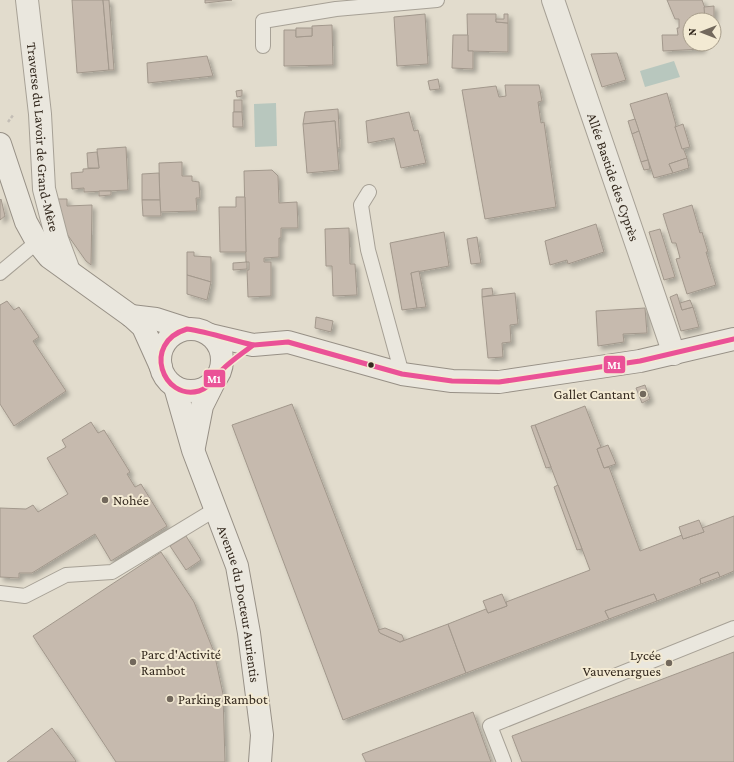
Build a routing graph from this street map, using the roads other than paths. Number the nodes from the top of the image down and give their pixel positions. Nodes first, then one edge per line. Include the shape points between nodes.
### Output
1 (27, 0) edge
2 (437, 0) edge
3 (553, 0) edge
4 (263, 46) dead end
5 (0, 144) edge
6 (369, 192) dead end
7 (37, 242) junction
8 (69, 271) junction
9 (0, 273) edge
10 (131, 316) junction
11 (187, 329) junction
12 (210, 335) junction
13 (734, 339) edge
14 (253, 345) junction
15 (674, 354) junction
16 (161, 367) junction
17 (402, 374) junction
18 (217, 377) junction
19 (175, 387) junction
20 (193, 450) junction
21 (216, 509) junction
22 (0, 593) edge
23 (734, 628) edge
24 (260, 762) edge
25 (504, 762) edge

1 - 8 main road, Traverse du Lavoir de Grand-Mère via 40,114 44,189 57,239
2 - 4 lane via 336,9 263,21
3 - 15 main road, Allée Bastide des Cyprès
5 - 7 main road via 26,222
6 - 17 lane via 361,205 368,250
7 - 8 main road via 49,257
7 - 9 lane
8 - 10 main road
10 - 11 main road via 156,319
10 - 16 main road via 143,327
11 - 12 main road via 201,330
11 - 16 main road via 177,332 166,341 161,352
12 - 14 main road
12 - 18 main road via 219,346 222,358
13 - 15 main road
14 - 17 main road via 288,342
14 - 18 main road
15 - 17 main road via 640,362 499,382 452,381
16 - 19 main road via 165,377
18 - 19 main road via 204,389 193,392
18 - 20 main road via 202,406
19 - 20 main road, Avenue du Docteur Aurientis
20 - 21 main road, Avenue du Docteur Aurientis
21 - 22 lane via 112,572 66,575 25,596
21 - 24 main road, Avenue du Docteur Aurientis via 237,566 248,628 262,735
23 - 25 lane via 490,726

